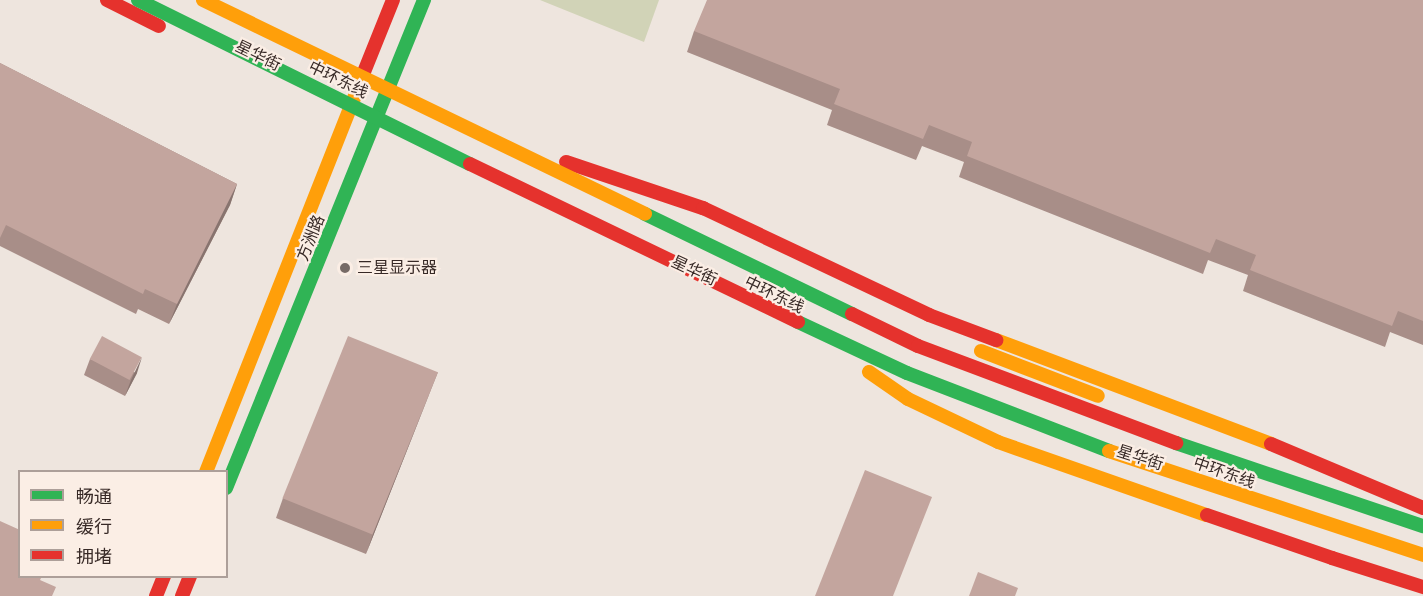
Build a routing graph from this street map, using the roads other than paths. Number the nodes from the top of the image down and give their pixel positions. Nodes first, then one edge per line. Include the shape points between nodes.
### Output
1 (107, 0) edge
2 (138, 0) edge
3 (203, 0) edge
4 (240, 0) edge
5 (393, 0) edge
6 (424, 0) edge
7 (368, 63) junction
8 (395, 76) junction
9 (346, 118) junction
10 (373, 131) junction
11 (566, 162) junction
12 (651, 270) dead end
13 (683, 285) dead end
14 (804, 327) junction
15 (206, 470) edge
16 (228, 483) edge
17 (1423, 508) edge
18 (1423, 526) edge
19 (1423, 555) edge
20 (1423, 570) edge
21 (163, 578) edge
22 (189, 578) edge
23 (1423, 588) edge
24 (156, 596) edge
25 (182, 596) edge

1 - 9 main road, 星华街
2 - 14 main road, 中环东线, bridge
3 - 18 main road, 中环东线, bridge via 918,346 1090,414
4 - 7 main road
5 - 7 main road, 方洲路
6 - 8 main road, 方洲路
7 - 8 main road
7 - 9 main road, 方洲路
8 - 10 main road, 方洲路
8 - 11 main road
9 - 10 main road, 星华街
9 - 15 main road, 方洲路
10 - 12 main road, 星华街
10 - 16 main road, 方洲路
11 - 17 main road via 703,208 832,270 1032,357 1285,449
11 - 17 main road via 1027,370
13 - 20 main road, 星华街 via 1001,429
14 - 19 main road, 中环东线, bridge via 1079,441
14 - 23 main road, bridge via 909,399 999,442
21 - 24 main road
22 - 25 main road

